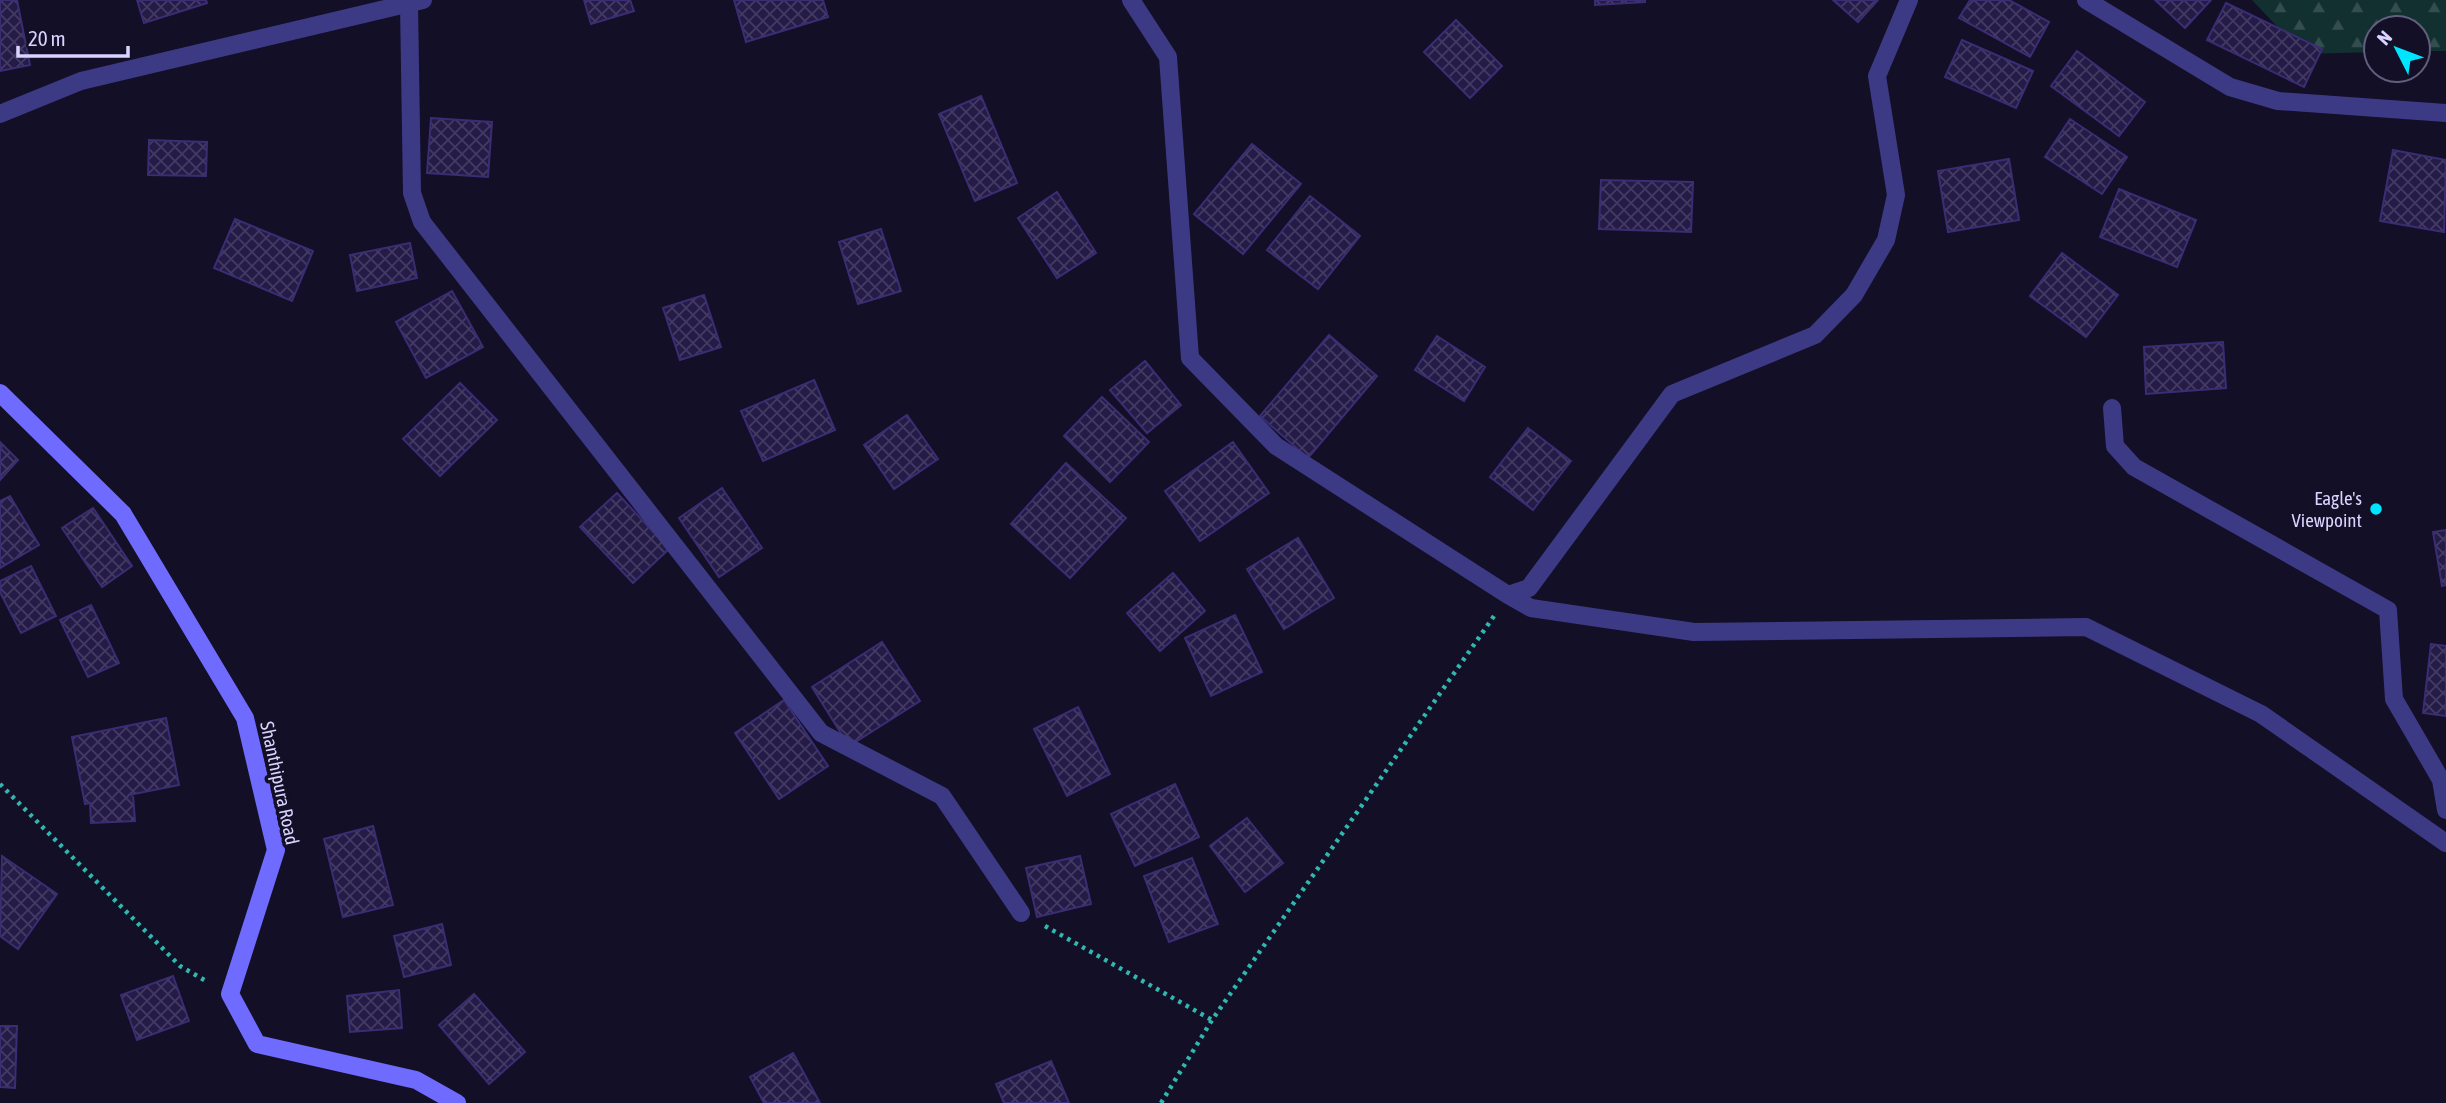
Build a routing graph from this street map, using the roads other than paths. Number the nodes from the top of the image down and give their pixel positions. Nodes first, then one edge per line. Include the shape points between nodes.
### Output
1 (1131, 0) edge
2 (1909, 0) edge
3 (2086, 0) edge
4 (416, 2) edge
5 (2446, 113) edge
6 (0, 114) edge
7 (0, 393) edge
8 (2112, 408) dead end
9 (1508, 595) junction
10 (2446, 810) edge
11 (2446, 843) edge
12 (1021, 913) road end
13 (457, 1103) edge

1 - 9 street via 1168,57 1190,358 1276,446
2 - 9 street via 1877,76 1896,195 1886,240 1854,295 1815,335 1672,394 1529,587
3 - 5 street via 2230,87 2278,101
4 - 6 street via 81,81
4 - 12 street via 412,193 422,222 821,733 942,796
7 - 13 street, Shanthipura Road via 123,514 245,718 276,850 230,994 257,1044 416,1080
8 - 10 street via 2115,446 2134,467 2388,610 2394,699 2441,780
9 - 11 street via 1531,608 1693,632 2086,627 2261,714

